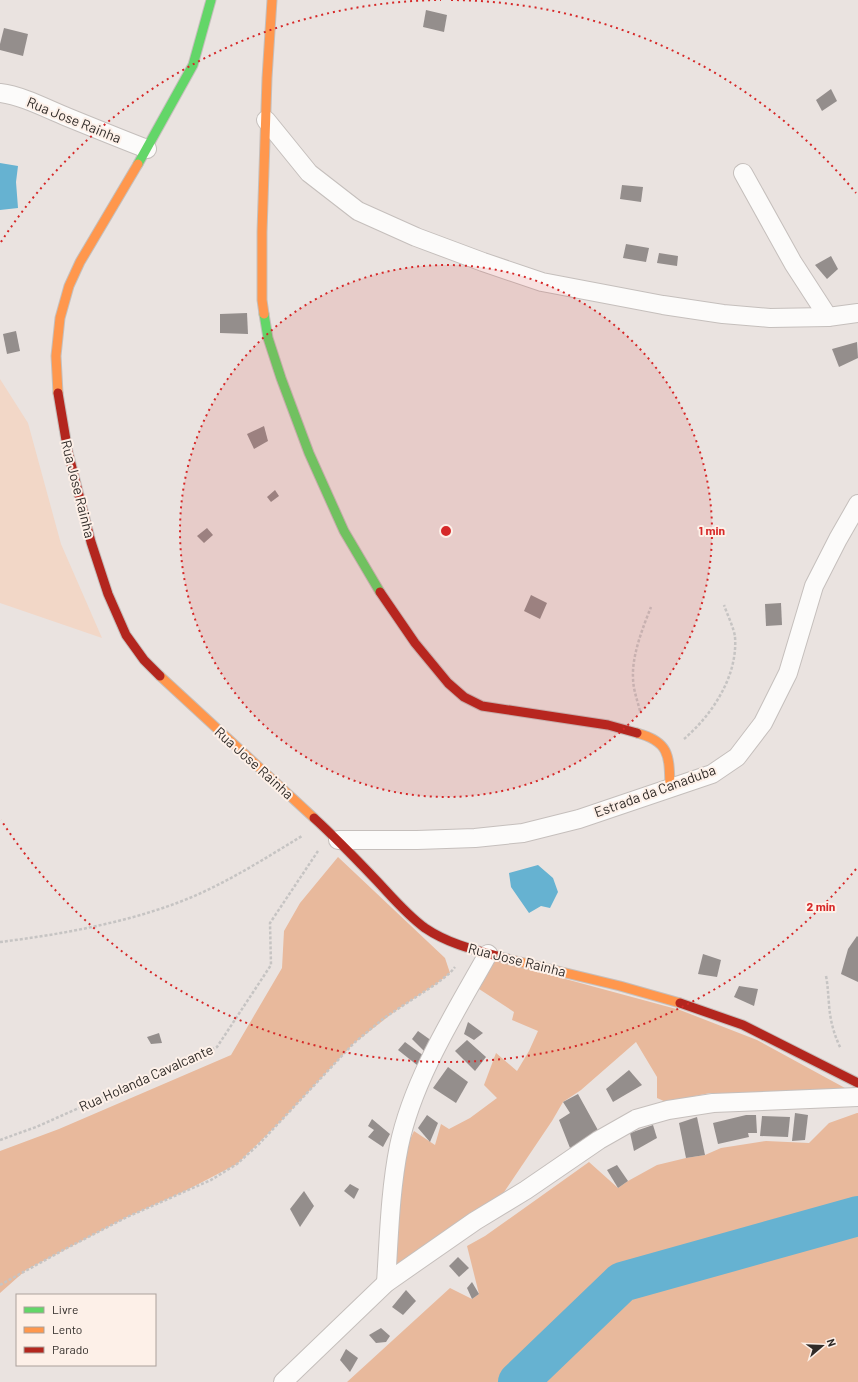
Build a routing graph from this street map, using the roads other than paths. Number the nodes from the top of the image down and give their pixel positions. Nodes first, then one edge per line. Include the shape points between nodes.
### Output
1 (211, 0) edge
2 (272, 0) edge
3 (0, 93) edge
4 (266, 120) junction
5 (148, 149) junction
6 (743, 173) dead end
7 (858, 313) edge
8 (828, 317) junction
9 (858, 504) edge
10 (670, 788) junction
11 (334, 836) junction
12 (488, 954) junction
13 (858, 1083) edge
14 (858, 1097) edge
15 (386, 1283) junction
16 (283, 1382) edge

1 - 5 street, Rua Jose Rainha via 193,65
2 - 4 street
3 - 5 street, Rua Jose Rainha via 37,104
4 - 8 street via 309,173 358,211 416,237 483,262 542,282 663,305 770,318
4 - 10 street via 262,300 268,338 309,453 344,531 380,593 415,643 464,697 482,706 608,724 648,736 659,743 666,753 669,761
5 - 11 street, Rua Jose Rainha via 80,262 69,286 60,318 56,356 58,397 68,452 91,542 108,594 126,635 144,660
6 - 8 street
7 - 8 street
9 - 10 street, Estrada da Canaduba via 814,586 788,673 763,723 737,757 712,774
10 - 11 street, Estrada da Canaduba via 579,819 523,833 417,840
11 - 12 street, Rua Jose Rainha via 406,913 450,941
12 - 13 street, Rua Jose Rainha via 620,986 712,1013 750,1028
12 - 15 street via 448,1026 408,1111 394,1174
14 - 15 street via 713,1103 668,1110 636,1119 599,1140 475,1221
15 - 16 street

